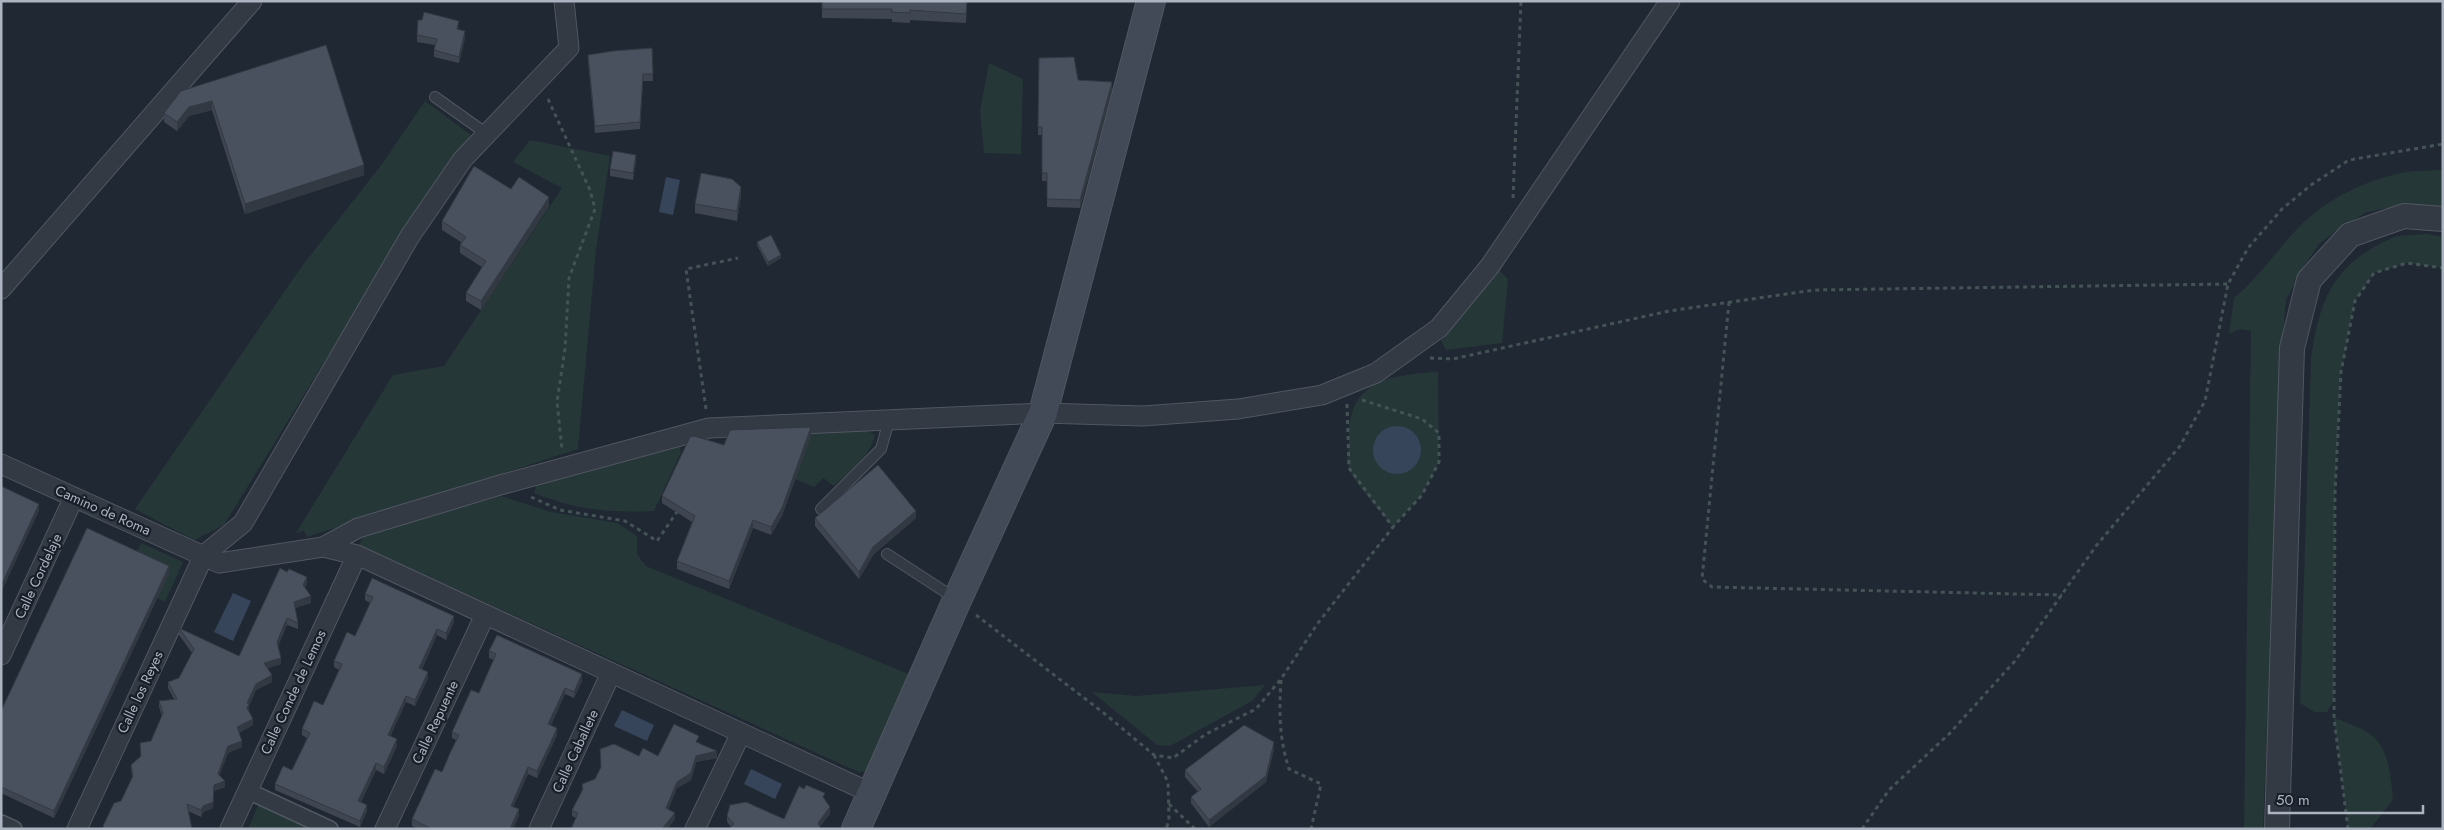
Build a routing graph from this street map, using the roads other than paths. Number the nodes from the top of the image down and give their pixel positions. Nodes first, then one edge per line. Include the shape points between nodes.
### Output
1 (252, 1) edge
2 (564, 1) edge
3 (1151, 1) edge
4 (1670, 1) edge
5 (435, 98) dead end
6 (487, 134) junction
7 (2436, 220) edge
8 (1, 289) edge
9 (1043, 413) junction
10 (889, 420) junction
11 (1, 464) edge
12 (74, 496) junction
13 (821, 509) dead end
14 (323, 546) junction
15 (887, 554) dead end
16 (356, 555) junction
17 (204, 556) junction
18 (957, 600) junction
19 (485, 615) junction
20 (1, 655) edge
21 (611, 673) junction
22 (740, 733) junction
23 (248, 790) junction
24 (873, 794) junction
25 (1, 823) edge
26 (14, 829) edge
27 (77, 829) edge
28 (230, 829) edge
29 (330, 829) edge
30 (385, 829) edge
31 (539, 829) edge
32 (695, 829) edge
33 (856, 829) edge
34 (2278, 829) edge

1 - 8 street
2 - 6 street via 570,48
3 - 9 main road
4 - 9 street via 1490,266 1439,328 1376,373 1322,395 1238,409 1143,416
5 - 6 lane
6 - 17 street via 464,159 410,236 243,523
7 - 34 street via 2404,216 2350,235 2309,280 2292,348
9 - 10 street
9 - 18 main road
10 - 13 lane via 881,449
10 - 14 street via 709,428 358,528
11 - 12 street, Camino de Roma
12 - 17 street, Camino de Roma
12 - 20 street, Calle Cordelaje
14 - 16 street
14 - 17 street, Camino de Roma via 219,563
15 - 18 lane
16 - 19 street
16 - 23 street, Calle Conde de Lemos
17 - 27 street, Calle los Reyes
18 - 24 main road
19 - 21 street
19 - 30 street, Calle Repuente
21 - 22 street
21 - 31 street, Calle Caballete
22 - 24 street
22 - 32 street
23 - 28 street, Calle Conde de Lemos
23 - 29 street
24 - 33 main road
25 - 26 street

